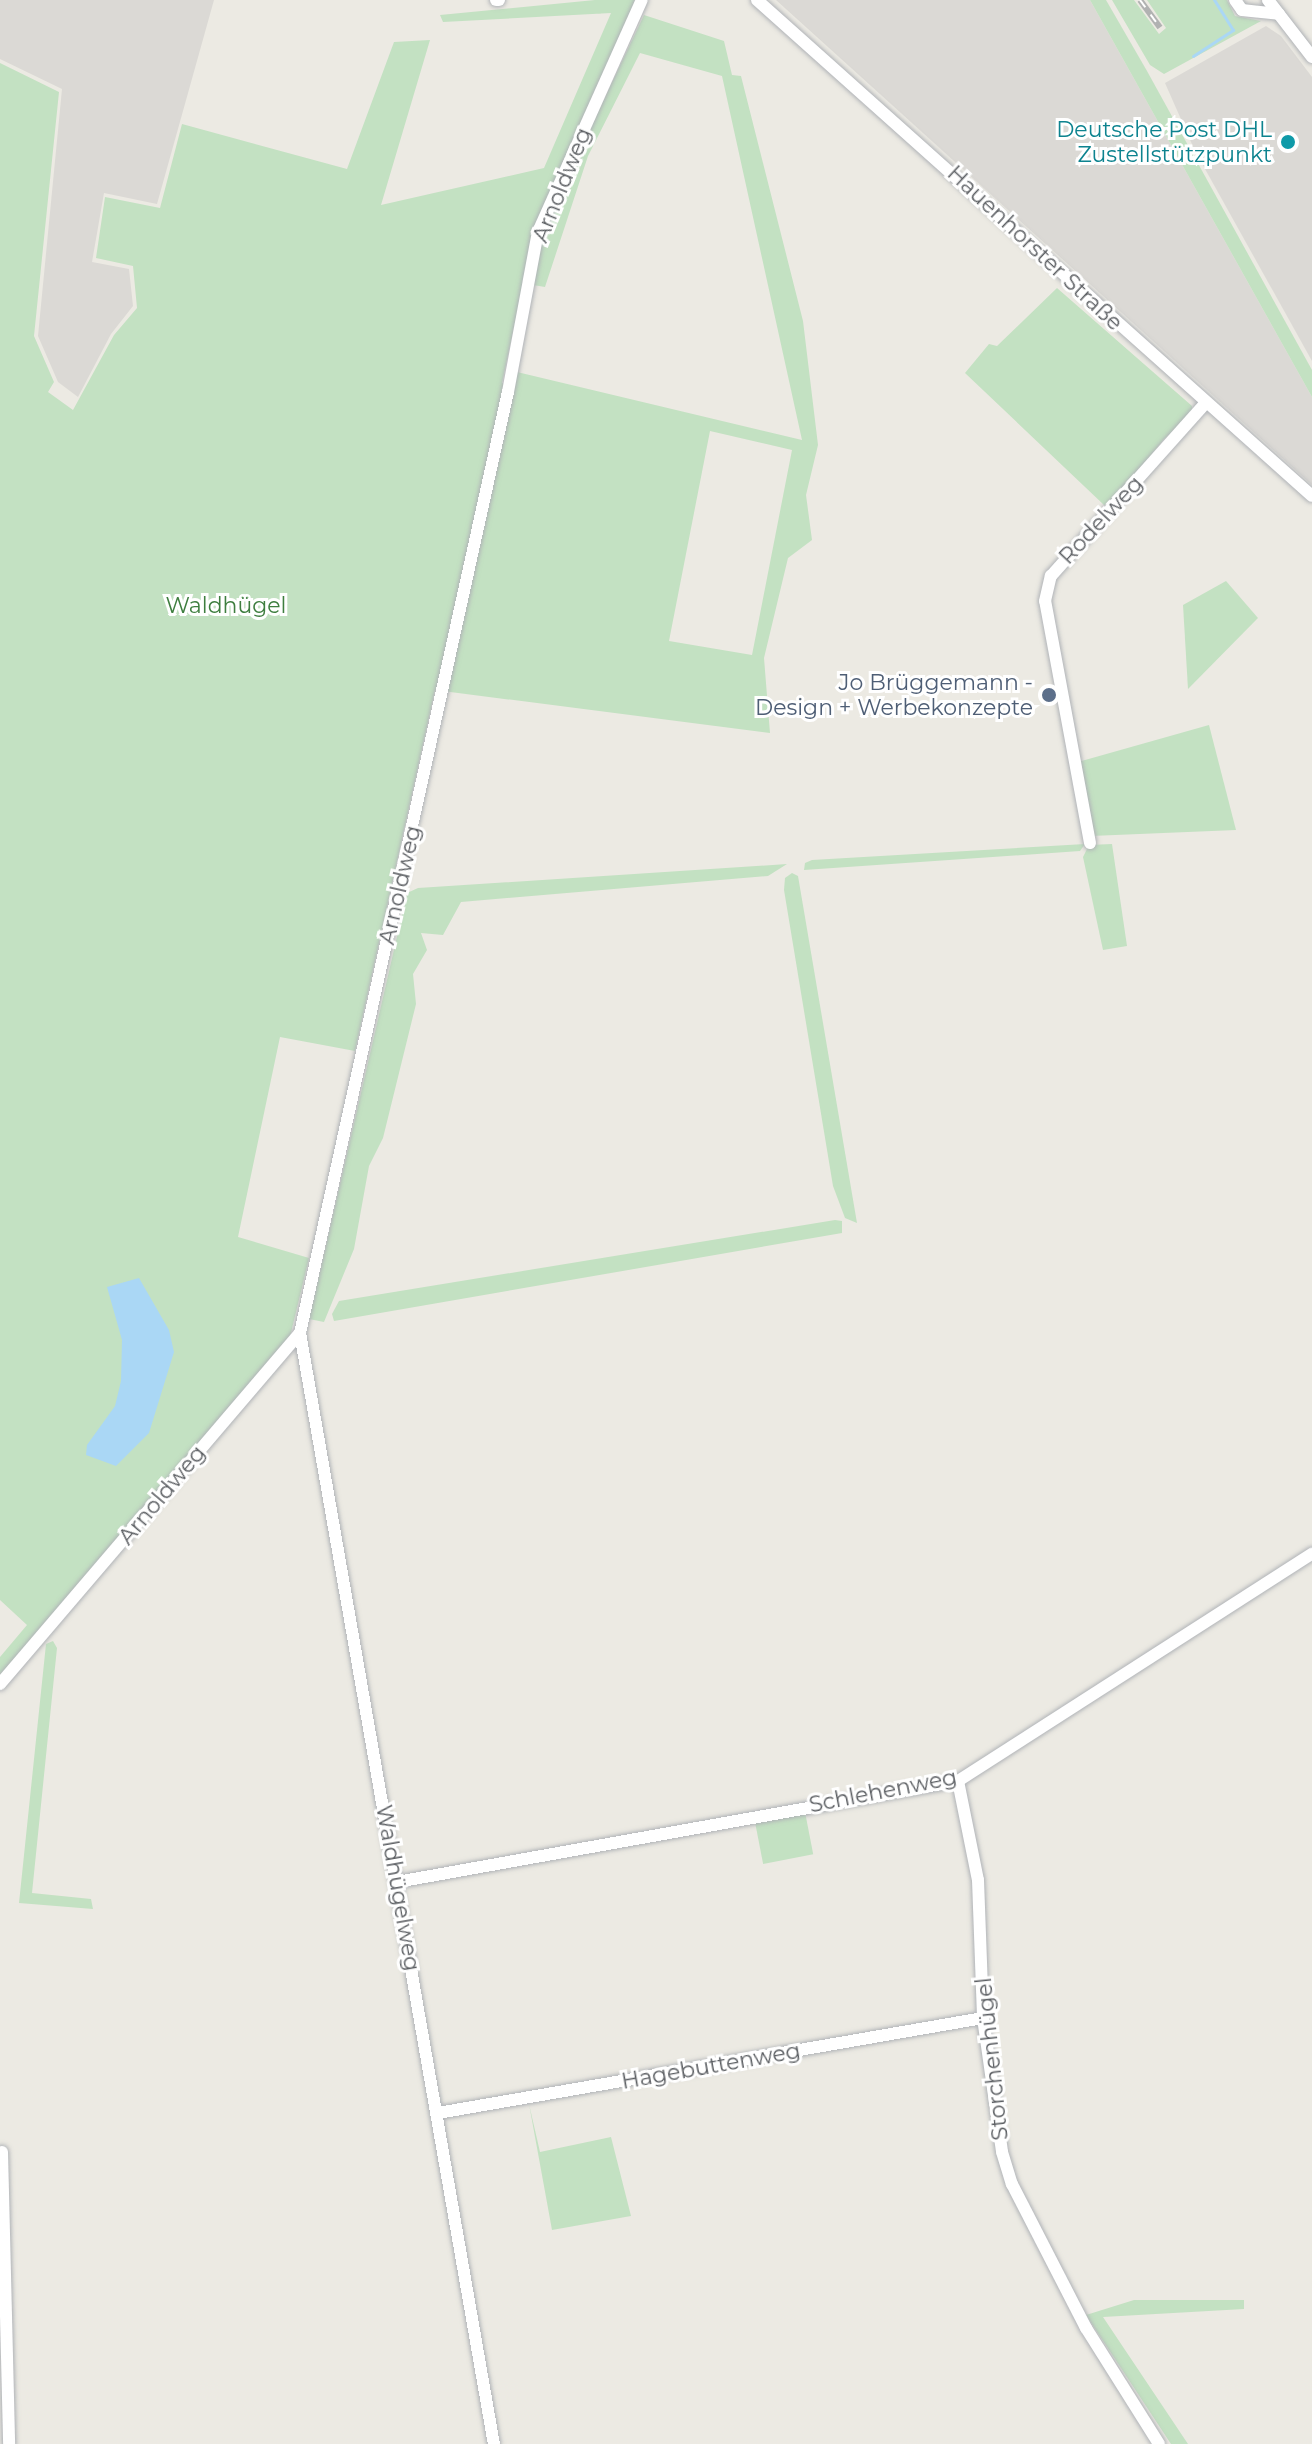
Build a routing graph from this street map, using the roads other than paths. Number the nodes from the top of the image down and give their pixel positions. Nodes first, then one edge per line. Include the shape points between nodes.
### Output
1 (642, 0) edge
2 (757, 0) edge
3 (1235, 0) edge
4 (1268, 0) edge
5 (1279, 14) junction
6 (1312, 57) edge
7 (1205, 404) junction
8 (1312, 496) edge
9 (1090, 843) dead end
10 (300, 1333) junction
11 (1312, 1554) edge
12 (0, 1684) edge
13 (958, 1781) junction
14 (397, 1882) junction
15 (983, 2018) junction
16 (438, 2113) junction
17 (2, 2152) edge
18 (9, 2444) edge
19 (494, 2444) edge
20 (1159, 2444) edge

1 - 10 street, Arnoldweg via 538,232 501,423
2 - 7 street, Hauenhorster Straße
3 - 5 street via 1242,10
4 - 5 street
5 - 6 street
7 - 8 street, Hauenhorster Straße
7 - 9 street, Rodelweg via 1051,576 1045,601
10 - 12 street, Arnoldweg
10 - 14 street, Waldhügelweg
11 - 13 street, Schlehenweg
13 - 14 street, Schlehenweg
13 - 15 street, Storchenhügel via 978,1880
14 - 16 street, Waldhügelweg
15 - 16 street, Hagebuttenweg
15 - 20 street, Storchenhügel via 994,2109 1012,2184 1086,2328
16 - 19 street, Waldhügelweg
17 - 18 street

